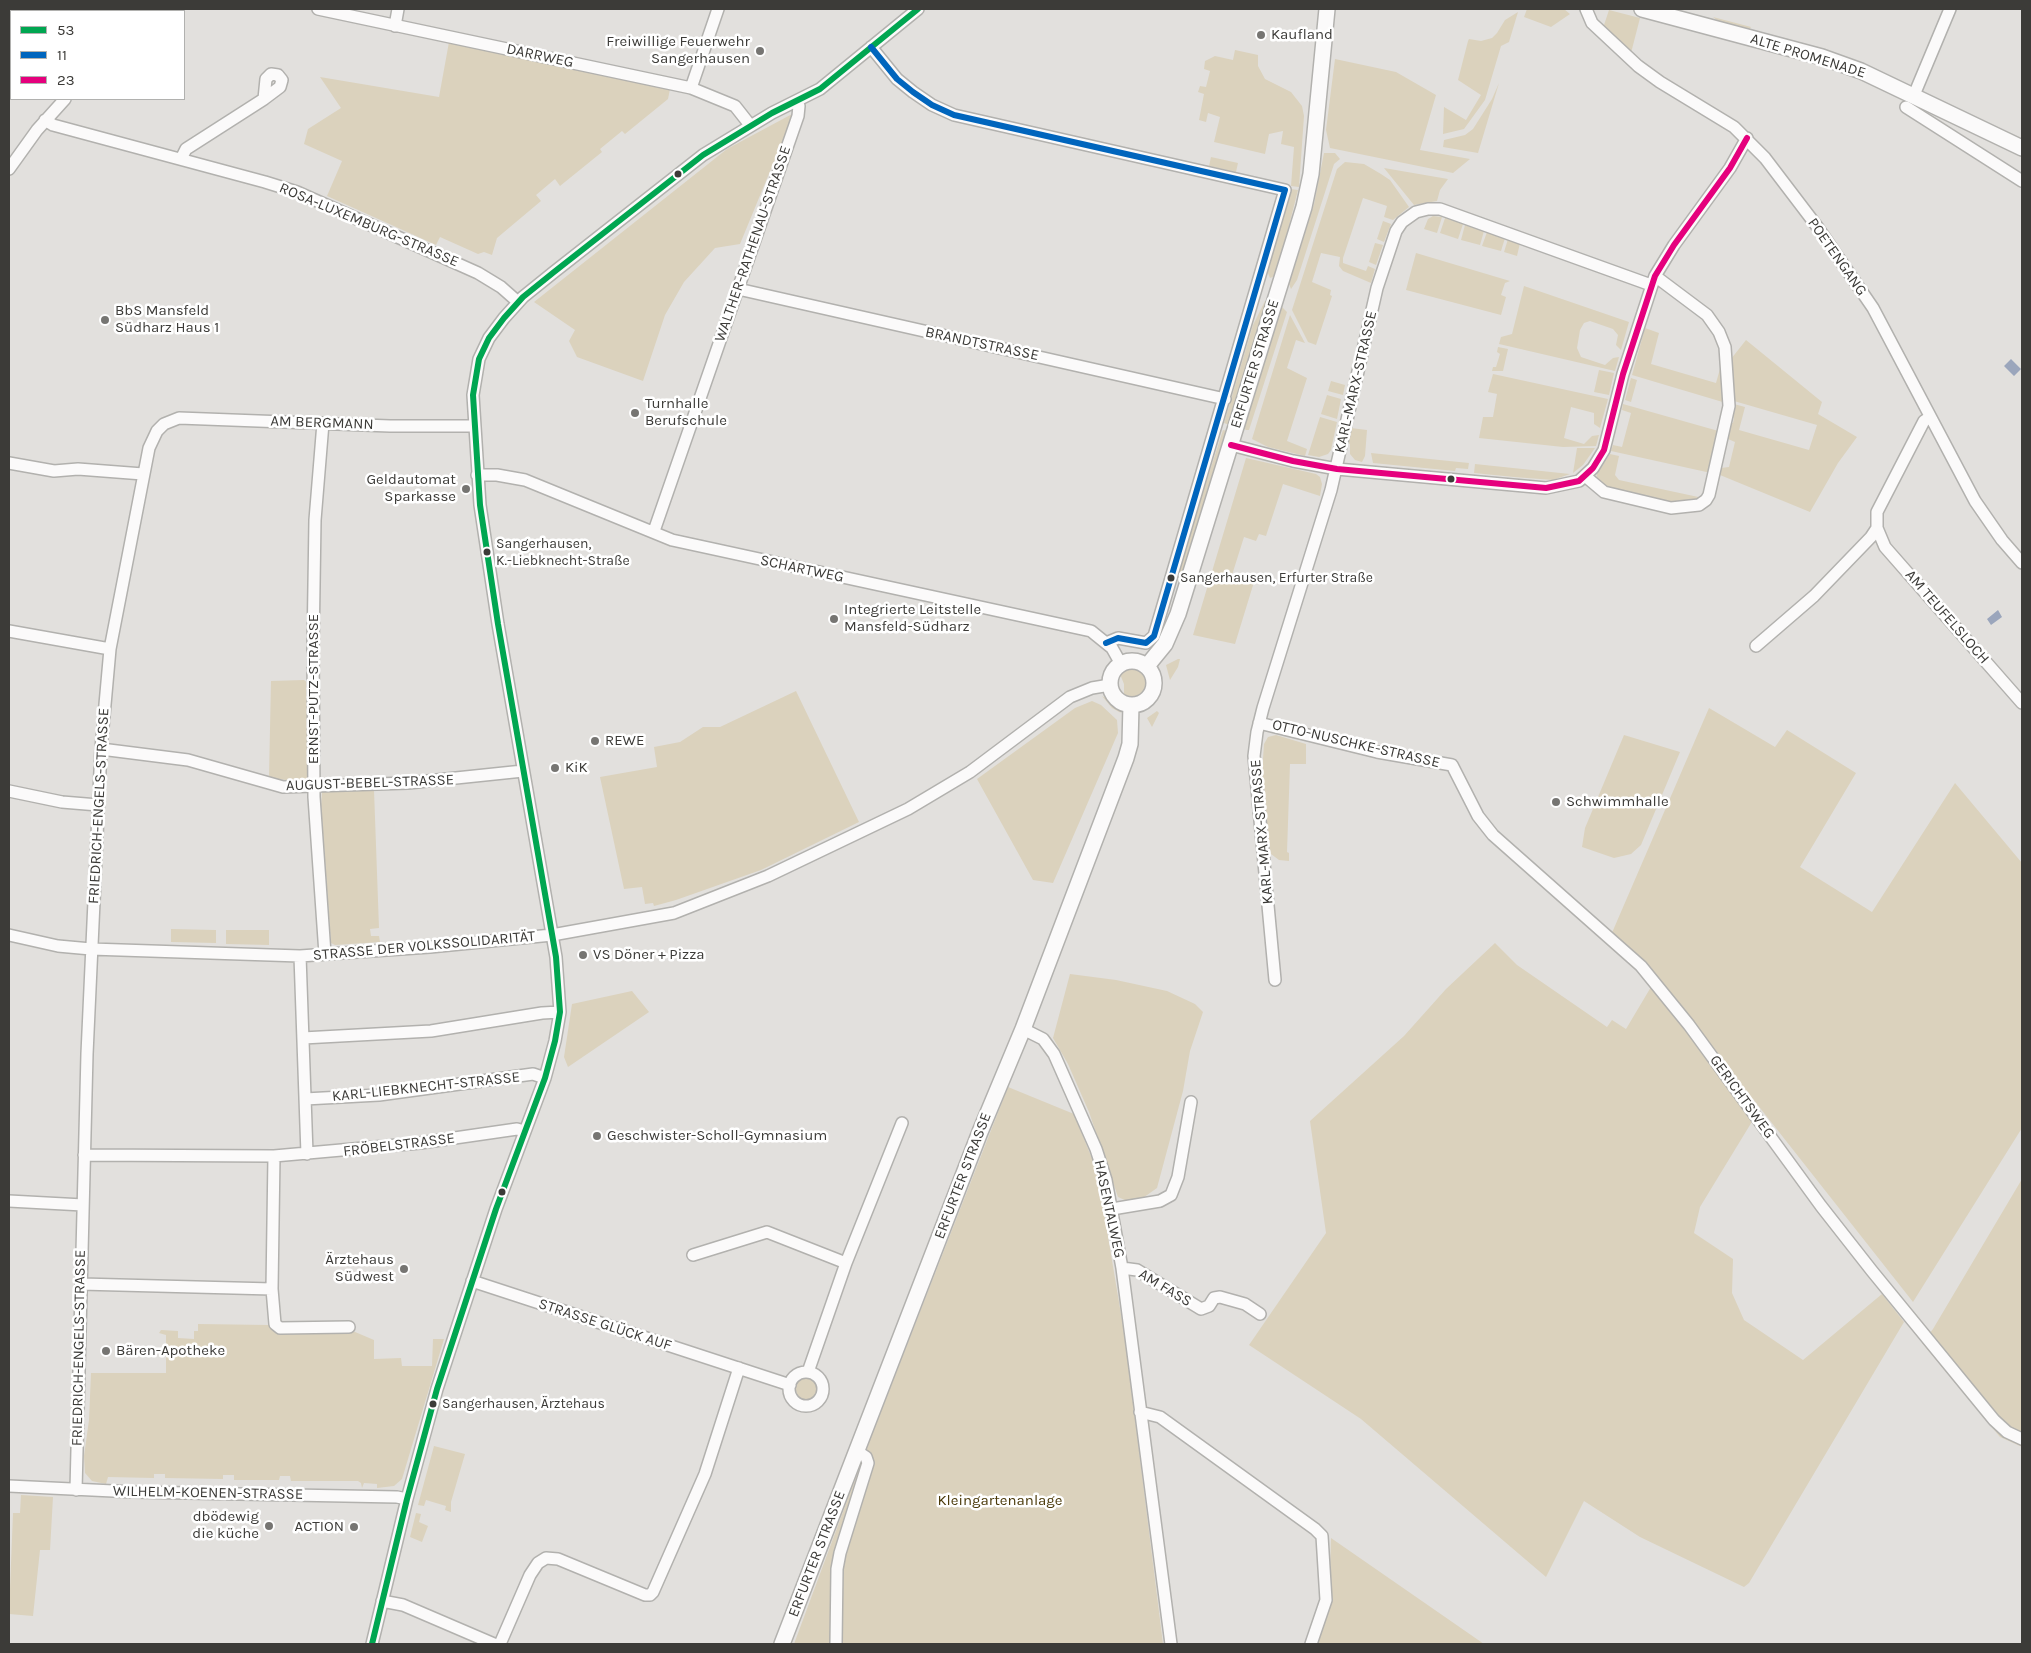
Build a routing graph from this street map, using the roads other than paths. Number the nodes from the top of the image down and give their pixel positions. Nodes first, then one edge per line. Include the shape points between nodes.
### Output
1 (318, 9) edge
2 (398, 9) edge
3 (718, 9) edge
4 (918, 9) edge
5 (1327, 9) edge
6 (1586, 9) edge
7 (1642, 9) edge
8 (1950, 9) edge
9 (395, 26) junction
10 (871, 47) junction
11 (691, 88) junction
12 (264, 99) dead end
13 (64, 100) edge
14 (797, 101) junction
15 (1910, 101) junction
16 (45, 120) junction
17 (750, 125) junction
18 (1747, 138) junction
19 (2022, 148) edge
20 (181, 159) junction
21 (9, 169) edge
22 (2022, 181) edge
23 (1260, 278) junction
24 (1653, 280) junction
25 (1280, 284) junction
26 (738, 289) junction
27 (518, 302) junction
28 (1225, 399) junction
29 (1930, 417) junction
30 (171, 420) joint
31 (323, 424) junction
32 (474, 426) junction
33 (1231, 445) junction
34 (9, 463) edge
35 (1337, 469) junction
36 (143, 474) junction
37 (477, 475) junction
38 (1585, 476) junction
39 (1876, 528) junction
40 (654, 531) junction
41 (2022, 563) edge
42 (9, 631) edge
43 (1106, 642) junction
44 (1756, 646) dead end
45 (110, 649) junction
46 (1121, 664) junction
47 (1147, 666) junction
48 (1110, 685) junction
49 (2022, 703) edge
50 (1131, 705) junction
51 (1259, 723) junction
52 (101, 749) junction
53 (1452, 765) joint
54 (523, 772) junction
55 (314, 785) junction
56 (9, 791) edge
57 (98, 806) junction
58 (9, 935) edge
59 (552, 935) junction
60 (91, 949) junction
61 (325, 954) junction
62 (300, 956) junction
63 (1275, 980) dead end
64 (560, 1012) junction
65 (1023, 1029) junction
66 (303, 1038) junction
67 (545, 1078) junction
68 (305, 1099) junction
69 (1191, 1102) dead end
70 (902, 1123) dead end
71 (524, 1131) junction
72 (307, 1154) junction
73 (84, 1155) junction
74 (274, 1156) junction
75 (9, 1200) edge
76 (83, 1205) junction
77 (1112, 1209) junction
78 (693, 1255) dead end
79 (846, 1263) junction
80 (1122, 1268) junction
81 (472, 1281) junction
82 (81, 1284) junction
83 (272, 1289) junction
84 (1260, 1314) dead end
85 (350, 1327) dead end
86 (739, 1368) junction
87 (808, 1372) junction
88 (790, 1385) junction
89 (1140, 1412) junction
90 (2022, 1439) edge
91 (857, 1451) junction
92 (9, 1486) edge
93 (76, 1490) junction
94 (407, 1499) junction
95 (382, 1601) junction
96 (372, 1644) edge
97 (494, 1644) edge
98 (500, 1644) edge
99 (782, 1644) edge
100 (836, 1644) edge
101 (1170, 1644) edge
102 (1311, 1644) edge

1 - 9 street, DARRWEG
2 - 9 street
3 - 11 street
4 - 10 street
5 - 25 main road, ERFURTER STRASSE via 1309,185
6 - 18 street, POETENGANG via 1592,23 1638,66
7 - 15 main road, ALTE PROMENADE via 1831,60 1861,71
8 - 15 street
9 - 11 street, DARRWEG
10 - 14 street via 820,89
10 - 23 street, ERFURTER STRASSE via 897,79 932,105 954,115 1285,190
11 - 17 street, DARRWEG via 728,101 739,109
12 - 20 street via 186,149
13 - 16 street
14 - 17 street, KARL-LIEBKNECHT-STRASSE
14 - 26 street, WALTHER-RATHENAU-STRASSE via 799,112
15 - 19 main road, ALTE PROMENADE
15 - 22 street, ALTE PROMENADE
16 - 20 street, ROSA-LUXEMBURG-STRASSE via 53,126
16 - 21 street
17 - 27 street, KARL-LIEBKNECHT-STRASSE via 703,154
18 - 24 street
18 - 29 street, POETENGANG via 1801,205 1870,303
20 - 27 street, ROSA-LUXEMBURG-STRASSE via 311,198 482,275
23 - 25 street, ERFURTER STRASSE
23 - 28 street, ERFURTER STRASSE
24 - 35 street, KARL-MARX-STRASSE via 1445,210 1428,209 1411,215 1396,231 1377,288
24 - 38 street via 1623,374 1604,450
24 - 38 street, KARL-MARX-STRASSE via 1707,315 1720,332 1724,347 1730,406 1708,495 1699,505 1671,508 1604,492
25 - 33 main road, ERFURTER STRASSE
26 - 28 street, BRANDTSTRASSE
26 - 40 street, WALTHER-RATHENAU-STRASSE
27 - 32 street, KARL-LIEBKNECHT-STRASSE via 493,332 479,359 473,390
28 - 43 street, ERFURTER STRASSE via 1154,636 1146,643 1118,638
29 - 39 street via 1924,421 1877,512
29 - 41 street, POETENGANG via 1975,501
30 - 31 street, AM BERGMANN
30 - 36 street, FRIEDRICH-ENGELS-STRASSE via 152,439
31 - 32 street, AM BERGMANN
31 - 55 street, ERNST-PUTZ-STRASSE via 314,528
32 - 37 street, KARL-LIEBKNECHT-STRASSE
33 - 35 street
33 - 47 main road, ERFURTER STRASSE via 1175,623
34 - 36 street via 54,471 78,469
35 - 38 street via 1546,488 1570,484
35 - 51 street, KARL-MARX-STRASSE
36 - 45 street, FRIEDRICH-ENGELS-STRASSE
37 - 40 street, SCHARTWEG via 525,480
37 - 54 street, KARL-LIEBKNECHT-STRASSE
39 - 44 street via 1872,537 1814,596
39 - 49 street, AM TEUFELSLOCH via 1885,547
40 - 43 street, SCHARTWEG via 672,540 1085,630
42 - 45 street
43 - 46 street, SCHARTWEG
45 - 52 street, FRIEDRICH-ENGELS-STRASSE
46 - 47 main road via 1132,661
46 - 48 main road via 1112,673
47 - 50 main road via 1154,680 1153,691 1144,701
48 - 50 main road via 1117,699
48 - 59 street, STRASSE DER VOLKSSOLIDARITÄT via 1070,697 970,772 908,808 768,876 674,913
50 - 65 main road, ERFURTER STRASSE via 1130,744 1126,758
51 - 53 street, OTTO-NUSCHKE-STRASSE via 1370,751
51 - 63 street, KARL-MARX-STRASSE via 1254,756
52 - 55 street, AUGUST-BEBEL-STRASSE via 188,760 278,786
52 - 57 street, FRIEDRICH-ENGELS-STRASSE
53 - 90 street, GERICHTSWEG via 1478,816 1493,835 1641,966 1689,1025 1872,1271 1994,1420 2007,1432
54 - 55 street, AUGUST-BEBEL-STRASSE via 408,783
54 - 59 street, KARL-LIEBKNECHT-STRASSE
55 - 61 street, ERNST-PUTZ-STRASSE
56 - 57 street
57 - 60 street, FRIEDRICH-ENGELS-STRASSE
58 - 60 street, STRASSE DER VOLKSSOLIDARITÄT via 58,946
59 - 61 street, STRASSE DER VOLKSSOLIDARITÄT
59 - 64 street, KARL-LIEBKNECHT-STRASSE
60 - 62 street, STRASSE DER VOLKSSOLIDARITÄT
60 - 73 street, FRIEDRICH-ENGELS-STRASSE
61 - 62 street, STRASSE DER VOLKSSOLIDARITÄT
62 - 66 street
64 - 66 street via 431,1031
64 - 67 street, KARL-LIEBKNECHT-STRASSE via 556,1041
65 - 77 street, HASENTALWEG via 1043,1039 1058,1062 1096,1149
65 - 91 main road, ERFURTER STRASSE
66 - 68 street
67 - 68 street, KARL-LIEBKNECHT-STRASSE via 533,1074 379,1095
67 - 71 street, KARL-LIEBKNECHT-STRASSE
68 - 72 street
69 - 77 street via 1178,1177 1171,1194 1160,1201
70 - 79 street
71 - 72 street, FRÖBELSTRASSE
71 - 81 street, KARL-LIEBKNECHT-STRASSE
72 - 74 street, FRÖBELSTRASSE
73 - 74 street, FRÖBELSTRASSE
73 - 76 street, FRIEDRICH-ENGELS-STRASSE
74 - 83 street
75 - 76 street
76 - 82 street, FRIEDRICH-ENGELS-STRASSE
77 - 80 street, HASENTALWEG
78 - 79 street via 767,1232
79 - 87 street
80 - 84 street, AM FASS via 1137,1270 1201,1309 1220,1297 1245,1304
80 - 89 street, HASENTALWEG
81 - 86 street, STRASSE GLÜCK AUF
81 - 94 street, KARL-LIEBKNECHT-STRASSE via 437,1389
82 - 83 street
82 - 93 street, FRIEDRICH-ENGELS-STRASSE
83 - 85 street via 275,1324 280,1328
86 - 88 street, STRASSE GLÜCK AUF
86 - 98 street via 705,1474 658,1585 649,1595 558,1559 545,1558 530,1575
87 - 88 street via 798,1374
87 - 88 street via 816,1375 823,1386 822,1395 814,1404 805,1406 794,1400
89 - 101 street, HASENTALWEG
89 - 102 street via 1160,1417 1322,1536 1326,1600
91 - 99 main road, ERFURTER STRASSE
91 - 100 street via 866,1457 868,1463 837,1569
92 - 93 street, WILHELM-KOENEN-STRASSE
93 - 94 street, WILHELM-KOENEN-STRASSE
94 - 95 street, KARL-LIEBKNECHT-STRASSE
95 - 96 street, KARL-LIEBKNECHT-STRASSE
95 - 97 street via 404,1606

